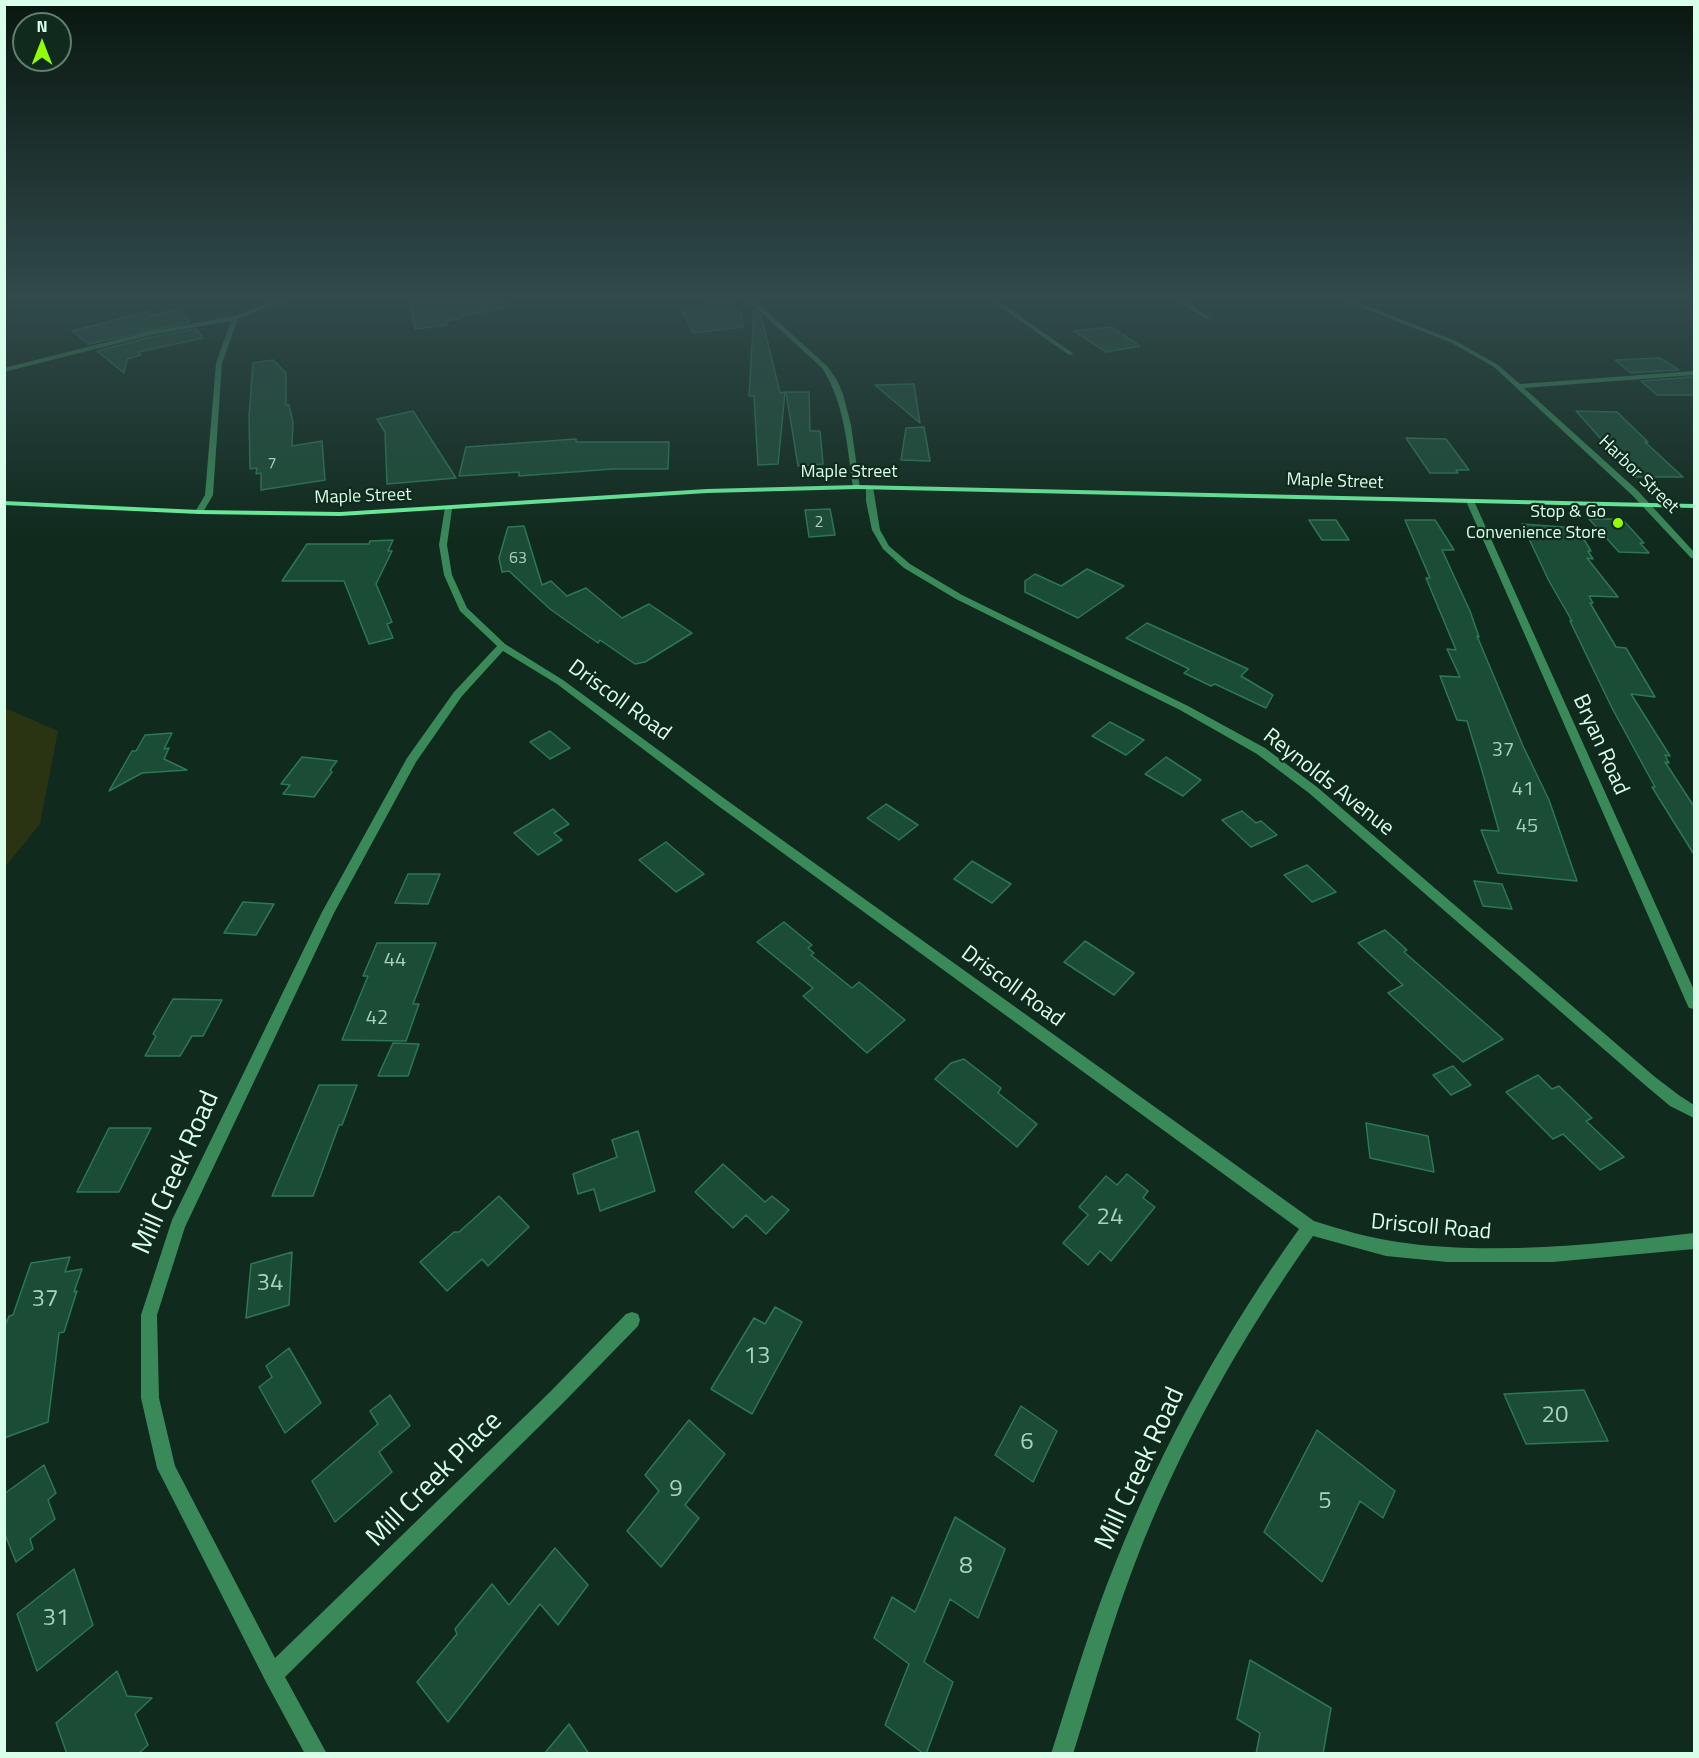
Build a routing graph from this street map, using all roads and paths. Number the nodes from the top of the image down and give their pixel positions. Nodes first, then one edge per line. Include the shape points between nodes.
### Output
1 (218, 379) edge
2 (833, 379) edge
3 (1512, 379) edge
4 (1614, 379) edge
5 (1521, 386) junction
6 (863, 487) junction
7 (1470, 501) junction
8 (4, 502) edge
9 (1648, 506) junction
10 (1695, 506) edge
11 (448, 509) junction
12 (199, 512) junction
13 (1695, 556) edge
14 (502, 646) junction
15 (1695, 1004) edge
16 (1695, 1112) edge
17 (1310, 1227) junction
18 (1695, 1241) edge
19 (632, 1320) dead end
20 (273, 1676) junction
21 (317, 1754) edge
22 (1062, 1754) edge

1 - 12 street via 209,495
2 - 6 street, Reynolds Avenue
3 - 5 street, Harbor Street
4 - 5 street
5 - 9 street, Harbor Street
6 - 7 street, Maple Street
6 - 11 street, Maple Street via 695,492
6 - 16 street, Reynolds Avenue via 876,530 886,547 907,567 959,597 1184,708 1261,752 1313,790 1650,1081
7 - 9 street, Maple Street
7 - 15 street, Bryan Road
8 - 12 street, Maple Street
9 - 10 street, Maple Street
9 - 13 street, Harbor Street
11 - 12 street, Maple Street via 340,514
11 - 14 street, Driscoll Road via 443,545 448,575 464,609
14 - 17 street, Driscoll Road via 560,682
14 - 20 street, Mill Creek Road via 458,694 411,761 328,912 178,1225 149,1315 150,1398 166,1468
17 - 18 street, Driscoll Road via 1355,1242 1410,1251 1498,1256
17 - 22 street, Mill Creek Road via 1221,1364 1177,1449 1126,1560
19 - 20 street, Mill Creek Place
20 - 21 street, Mill Creek Road

